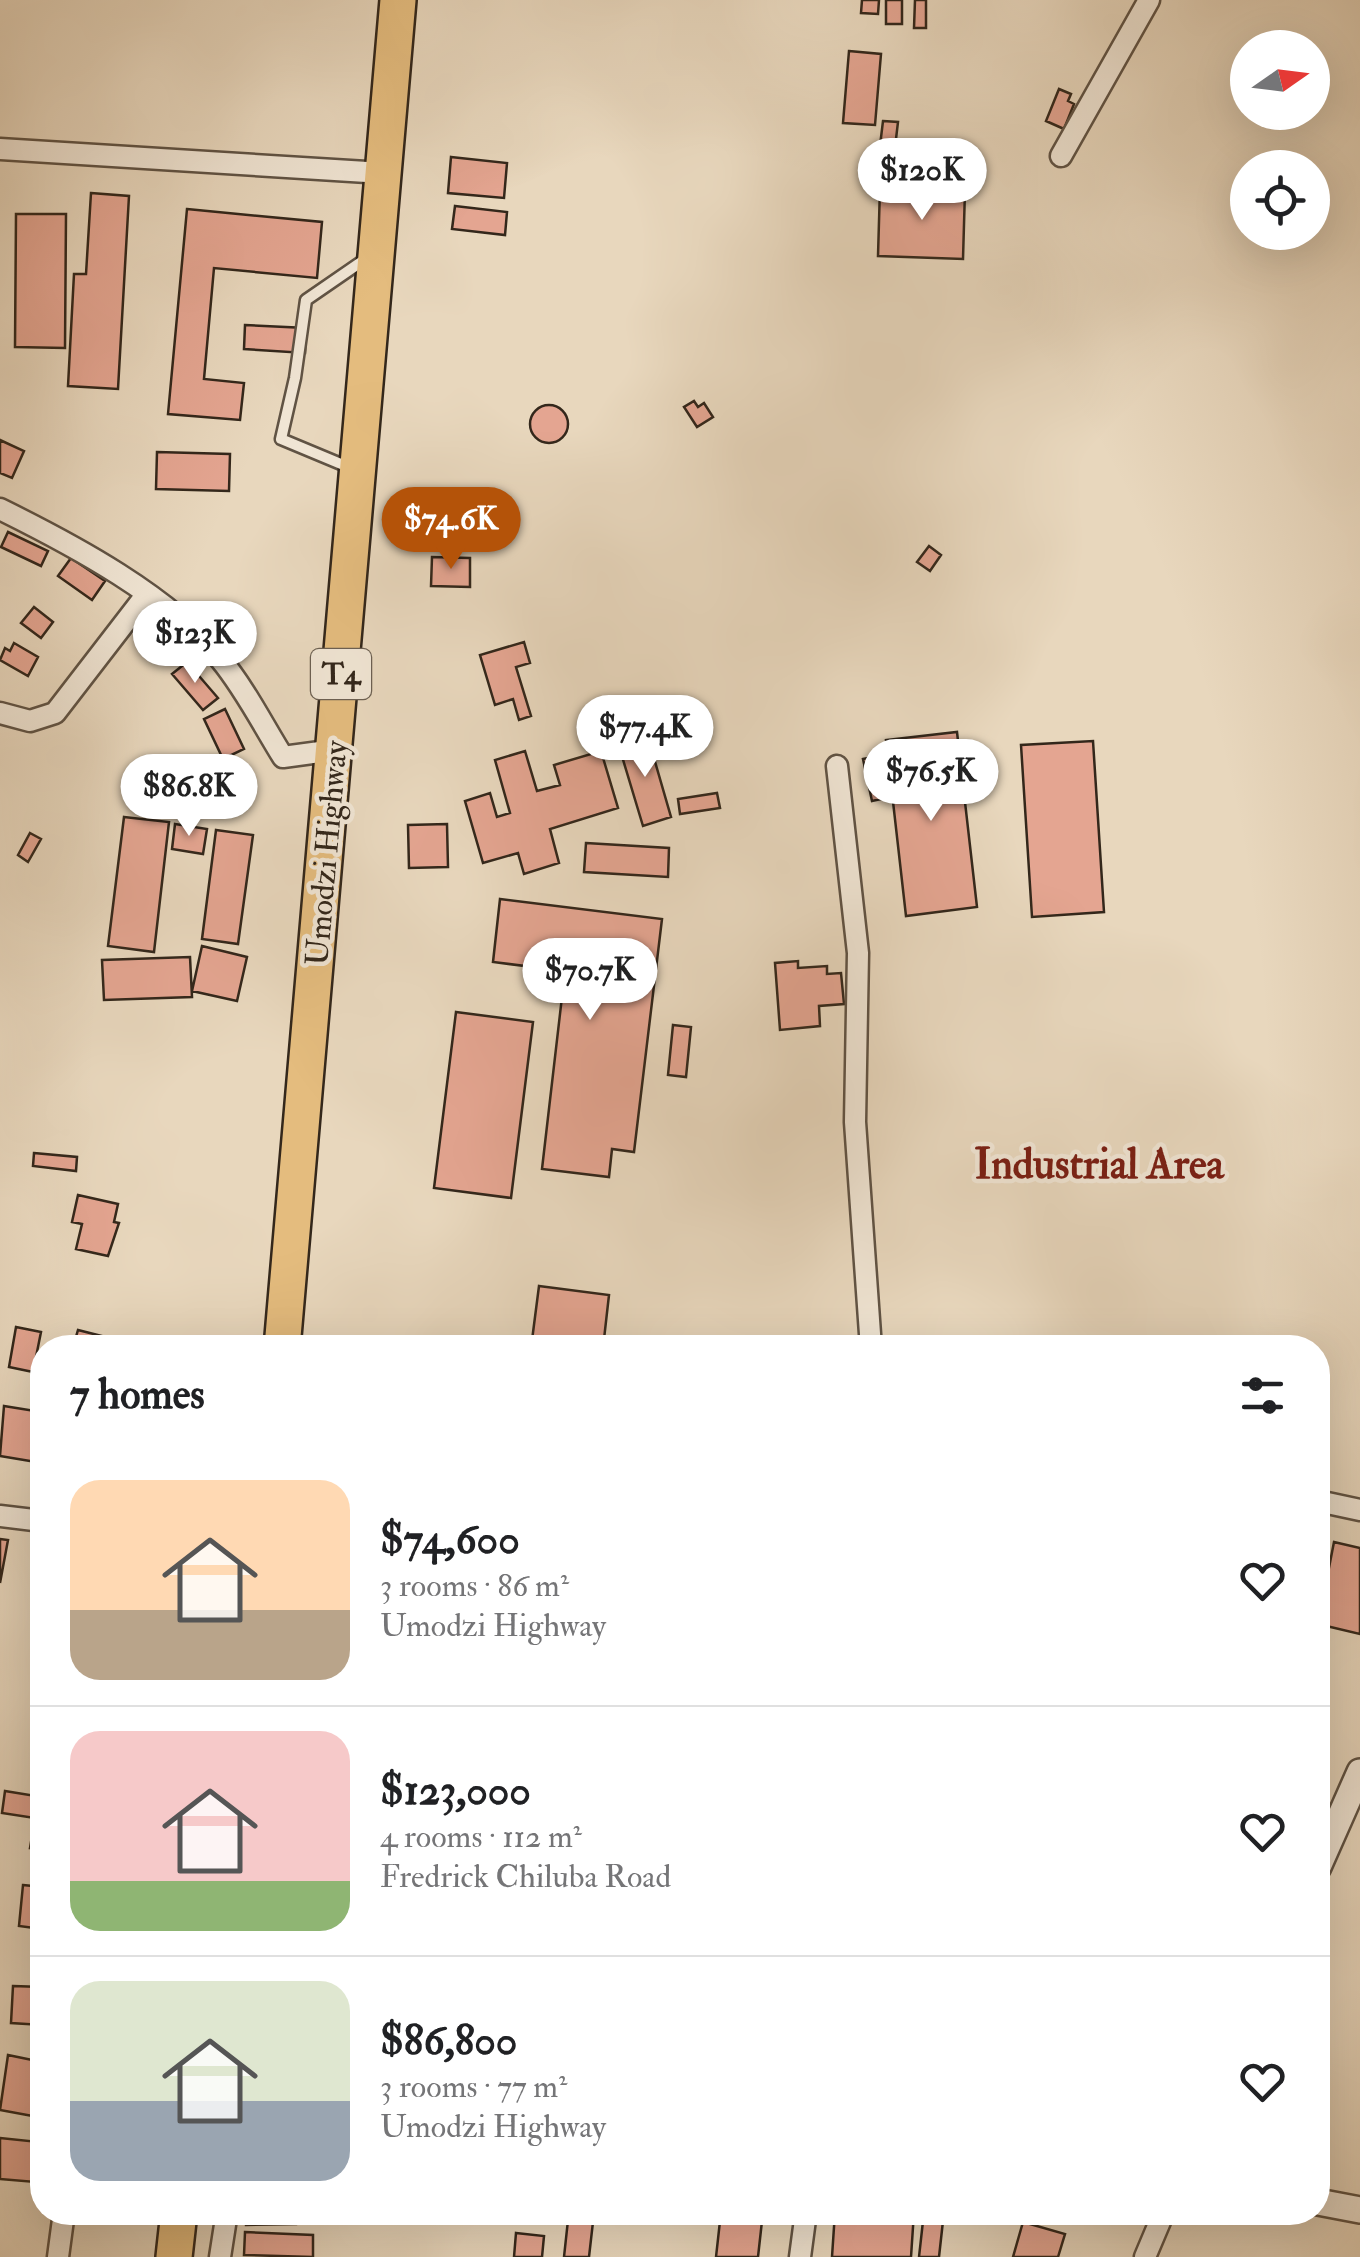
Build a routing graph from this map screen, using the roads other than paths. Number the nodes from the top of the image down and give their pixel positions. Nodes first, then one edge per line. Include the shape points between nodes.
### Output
1 (398, 0) edge
2 (1150, 0) edge
3 (0, 149) edge
4 (1060, 156) dead end
5 (383, 173) junction
6 (377, 251) junction
7 (358, 471) junction
8 (0, 509) edge
9 (146, 595) junction
10 (0, 713) edge
11 (335, 750) junction
12 (837, 766) dead end
13 (283, 1335) edge
14 (870, 1335) edge
15 (1330, 1504) edge
16 (1360, 1510) edge
17 (0, 1516) edge
18 (30, 1520) edge
19 (1360, 1772) edge
20 (1330, 1840) edge
21 (1330, 2204) edge
22 (1360, 2210) edge
23 (62, 2225) edge
24 (178, 2225) edge
25 (224, 2225) edge
26 (804, 2225) edge
27 (1159, 2225) edge
28 (58, 2257) edge
29 (174, 2257) edge
30 (220, 2257) edge
31 (800, 2257) edge
32 (1145, 2257) edge

1 - 5 highway, Umodzi Highway / T4
2 - 4 street
3 - 5 street
5 - 6 highway, Umodzi Highway / T4
6 - 7 highway, Umodzi Highway / T4
6 - 7 lane via 306,300 281,440
7 - 11 highway, Umodzi Highway / T4
8 - 9 street via 70,544
9 - 10 street via 55,713 30,721
9 - 11 street via 221,659 283,757
11 - 13 highway, Umodzi Highway / T4
12 - 14 street via 858,953 856,1122
15 - 16 street
17 - 18 street
19 - 20 street
21 - 22 street
23 - 28 street
24 - 29 highway
25 - 30 street
26 - 31 street
27 - 32 street

